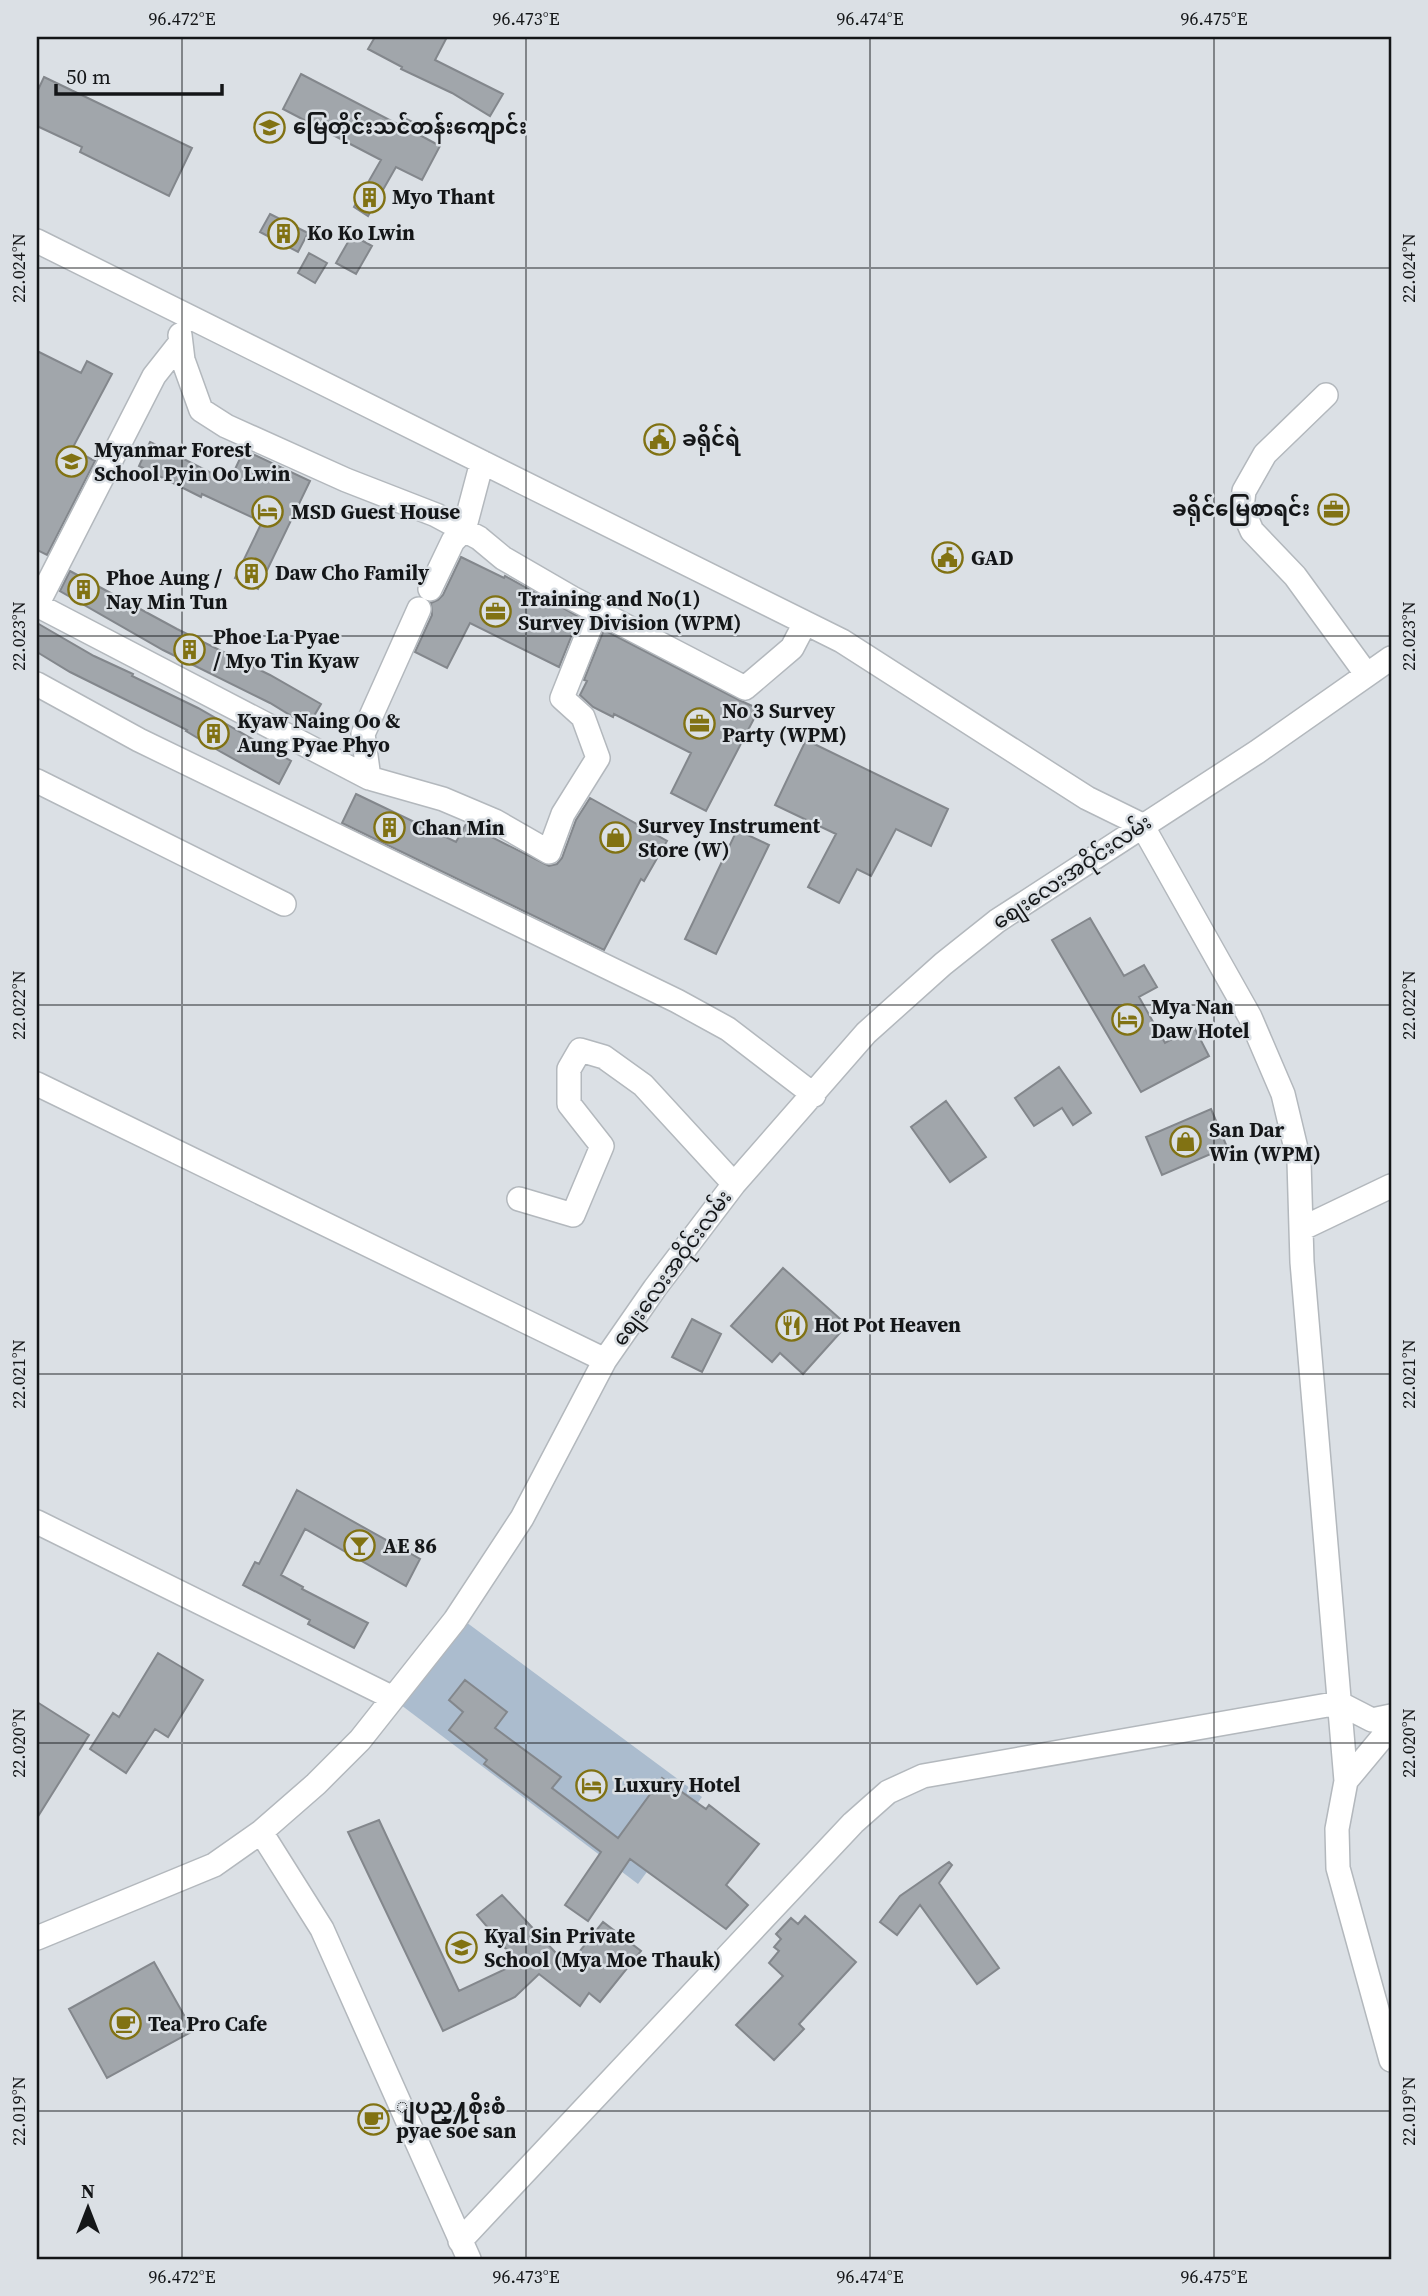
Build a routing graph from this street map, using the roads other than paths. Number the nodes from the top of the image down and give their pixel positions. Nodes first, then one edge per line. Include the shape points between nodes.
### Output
1 (37, 242) edge
2 (180, 311) junction
3 (180, 344) junction
4 (1326, 395) dead end
5 (481, 462) junction
6 (464, 530) junction
7 (597, 611) junction
8 (805, 623) junction
9 (1391, 658) edge
10 (1367, 675) junction
11 (37, 684) edge
12 (369, 778) junction
13 (37, 781) edge
14 (1142, 825) junction
15 (284, 904) dead end
16 (37, 1084) edge
17 (814, 1095) junction
18 (734, 1184) junction
19 (1391, 1186) edge
20 (519, 1199) dead end
21 (1301, 1229) junction
22 (605, 1360) junction
23 (37, 1522) edge
24 (393, 1698) junction
25 (1339, 1703) junction
26 (1391, 1716) edge
27 (1391, 1727) edge
28 (1346, 1781) junction
29 (261, 1832) junction
30 (37, 1938) edge
31 (1391, 2060) edge
32 (464, 2250) edge

1 - 2 street
2 - 3 street
2 - 5 street
3 - 6 street via 201,410 226,426
3 - 12 street via 155,376 37,605
4 - 10 street via 1265,454 1244,491 1242,508 1252,531 1295,576
5 - 6 street
5 - 8 street
6 - 7 street via 503,558
6 - 12 street via 453,541 424,599 363,734
7 - 8 street via 745,688 792,648
7 - 12 street via 562,698 583,718 598,758 563,814 549,852 495,821 443,799
8 - 14 street via 842,641 1087,798
9 - 10 street, စျေးလေးအဝိုင်းလမ်း
10 - 14 street, စျေးလေးအဝိုင်းလမ်း
11 - 17 street via 139,740 677,1001 728,1029
13 - 15 street
14 - 17 street, စျေးလေးအဝိုင်းလမ်း via 997,921 943,964 866,1033
14 - 21 street via 1250,1017 1283,1094 1298,1161
16 - 22 street
17 - 18 street, စျေးလေးအဝိုင်းလမ်း
18 - 20 street via 643,1085 604,1058 580,1050 569,1069 569,1104 602,1146 573,1215
18 - 22 street, စျေးလေးအဝိုင်းလမ်း
19 - 21 street
21 - 25 street
22 - 24 street, စျေးလေးအဝိုင်းလမ်း via 522,1518 455,1620
23 - 24 street
24 - 29 street, စျေးလေးအဝိုင်းလမ်း via 343,1758
25 - 26 street via 1373,1720
25 - 28 street
25 - 32 street via 923,1776 888,1792 853,1823
27 - 28 street
28 - 31 street via 1337,1829 1338,1868
29 - 30 street, စျေးလေးအဝိုင်းလမ်း via 214,1865
29 - 32 street via 322,1929

